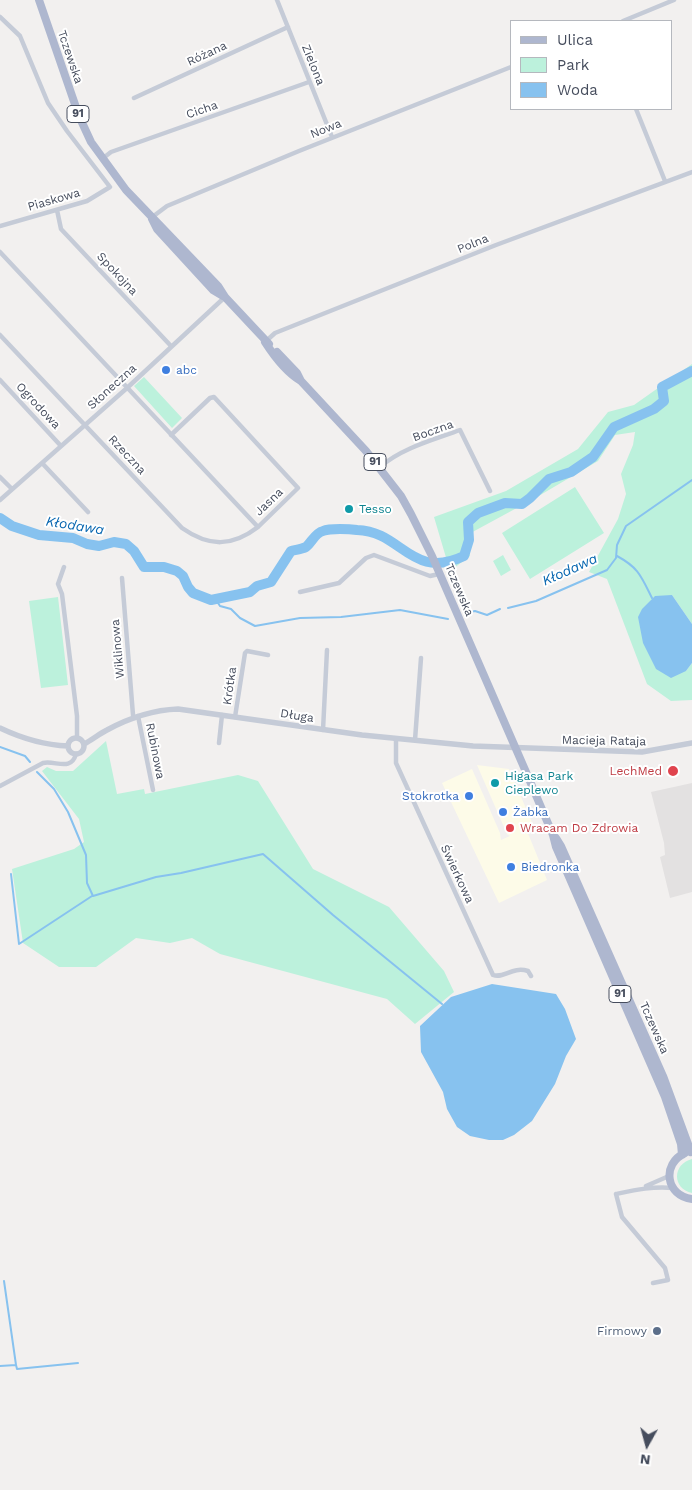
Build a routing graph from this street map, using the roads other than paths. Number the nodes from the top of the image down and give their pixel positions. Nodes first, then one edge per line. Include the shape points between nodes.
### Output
1 (38, 0) edge
2 (277, 0) edge
3 (674, 0) edge
4 (0, 18) edge
5 (625, 20) edge
6 (288, 27) junction
7 (510, 66) edge
8 (309, 82) junction
9 (134, 98) dead end
10 (636, 110) edge
11 (332, 137) junction
12 (102, 159) junction
13 (692, 172) edge
14 (665, 181) junction
15 (56, 210) junction
16 (151, 218) junction
17 (0, 226) edge
18 (0, 252) edge
19 (225, 297) junction
20 (0, 336) edge
21 (265, 342) junction
22 (171, 346) junction
23 (0, 380) edge
24 (127, 388) junction
25 (84, 425) junction
26 (171, 435) junction
27 (61, 446) junction
28 (42, 463) junction
29 (380, 467) junction
30 (0, 477) edge
31 (12, 489) junction
32 (490, 491) dead end
33 (0, 500) edge
34 (88, 512) dead end
35 (258, 527) junction
36 (64, 567) dead end
37 (438, 571) junction
38 (122, 578) dead end
39 (300, 592) dead end
40 (327, 650) dead end
41 (268, 655) dead end
42 (420, 658) dead end
43 (222, 714) junction
44 (136, 717) junction
45 (235, 717) junction
46 (0, 728) edge
47 (323, 730) junction
48 (77, 738) junction
49 (396, 739) junction
50 (414, 740) junction
51 (219, 743) dead end
52 (692, 743) edge
53 (84, 744) junction
54 (68, 746) junction
55 (515, 749) junction
56 (76, 754) junction
57 (0, 786) edge
58 (153, 790) dead end
59 (553, 835) junction
60 (530, 976) dead end
61 (692, 1152) edge
62 (682, 1155) junction
63 (669, 1176) junction
64 (640, 1188) junction
65 (672, 1188) junction
66 (691, 1201) edge
67 (653, 1283) dead end

1 - 12 main road, Tczewska / 91 via 79,116
2 - 6 street, Zielona
3 - 5 street
4 - 15 street, Piaskowa via 20,36 48,102 110,187 87,201
6 - 8 street, Zielona
6 - 9 street, Różana
7 - 11 street, Nowa
8 - 11 street, Zielona
8 - 12 street, Cicha via 111,152
10 - 14 street
11 - 16 street, Nowa via 167,206
12 - 16 main road, Tczewska / 91
13 - 14 street, Polna
14 - 21 street, Polna via 275,333
15 - 17 street, Piaskowa
15 - 22 street, Spokojna via 61,229
16 - 19 main road, Tczewska / 91 via 157,229 209,286
18 - 24 street, Jasna
19 - 21 main road, Tczewska / 91
19 - 22 street, Słoneczna
20 - 25 street, Rzeczna
21 - 29 main road, Tczewska / 91 via 275,349
22 - 24 street, Słoneczna
23 - 27 street, Ogrodowa
24 - 25 street, Słoneczna
24 - 26 street, Jasna
25 - 27 street, Słoneczna
25 - 35 street, Rzeczna via 189,534 229,542 245,537
26 - 35 street, Jasna
26 - 35 street, Jasna via 214,397 298,488
27 - 28 street, Słoneczna
28 - 31 street, Słoneczna
28 - 34 street
29 - 32 street, Boczna via 400,453 460,430
29 - 37 main road, Tczewska / 91 via 401,496
30 - 31 street
31 - 33 street, Słoneczna
36 - 48 street via 58,584 62,594
37 - 39 street via 430,576 374,555 366,558 339,583
37 - 55 main road, Tczewska / 91
38 - 44 street, Wiklinowa via 133,715
40 - 47 street
41 - 45 street, Krótka via 244,653
42 - 50 street
43 - 44 street, Długa via 178,709
43 - 45 street, Długa
43 - 51 street
44 - 53 street, Długa
44 - 58 street, Rubinowa
45 - 47 street, Długa
46 - 54 street via 30,741
47 - 49 street, Długa
48 - 53 street
48 - 54 street
49 - 50 street, Długa
49 - 60 street, Świerkowa via 396,763 493,975 519,968 528,971
50 - 55 street, Długa
52 - 55 street, Macieja Rataja via 642,752
53 - 56 street, Długa via 83,750
54 - 56 street
55 - 59 main road, Tczewska / 91
56 - 57 street, Długa via 68,764 43,763
59 - 61 main road, Tczewska / 91 via 561,846 663,1076
59 - 62 main road, Tczewska / 91 via 665,1097
61 - 62 main road
62 - 63 main road via 673,1163
63 - 64 street
63 - 65 main road
64 - 65 street
64 - 67 street via 616,1194 622,1217 664,1268 668,1280
65 - 66 main road

